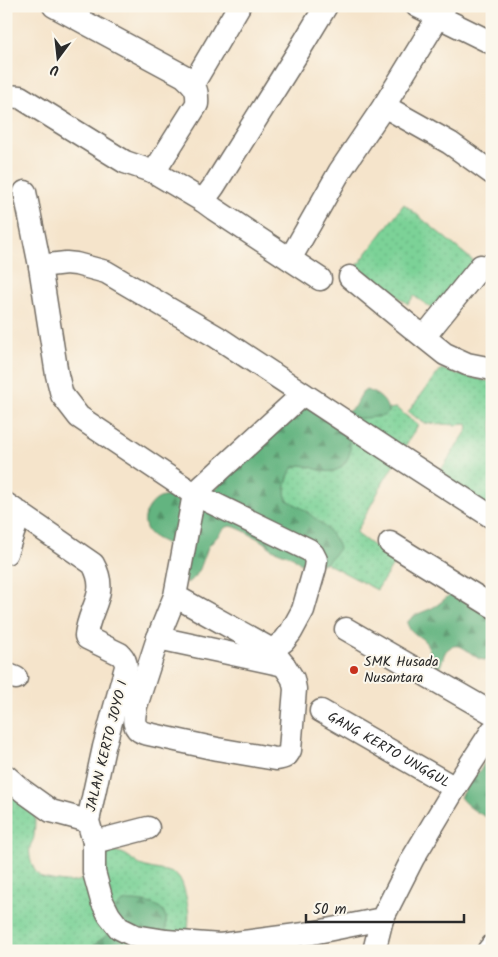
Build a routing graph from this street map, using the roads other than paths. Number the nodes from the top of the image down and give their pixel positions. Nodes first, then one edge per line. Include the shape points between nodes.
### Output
1 (54, 6) edge
2 (239, 6) edge
3 (326, 6) edge
4 (417, 6) edge
5 (442, 12) edge
6 (492, 43) edge
7 (193, 84) junction
8 (6, 96) edge
9 (384, 106) junction
10 (154, 172) junction
11 (492, 173) edge
12 (25, 192) dead end
13 (203, 200) junction
14 (290, 259) junction
15 (40, 266) junction
16 (480, 266) dead end
17 (350, 277) dead end
18 (320, 279) dead end
19 (424, 338) junction
20 (492, 369) edge
21 (303, 394) junction
22 (194, 494) junction
23 (13, 508) edge
24 (492, 517) edge
25 (390, 544) dead end
26 (6, 553) edge
27 (175, 596) junction
28 (492, 606) edge
29 (346, 629) dead end
30 (158, 638) junction
31 (278, 658) junction
32 (321, 711) dead end
33 (492, 713) edge
34 (492, 731) edge
35 (6, 776) edge
36 (455, 788) junction
37 (148, 828) dead end
38 (91, 832) junction
39 (382, 919) junction
40 (164, 946) edge
41 (492, 946) edge
42 (374, 951) edge
43 (488, 951) edge

1 - 7 street via 184,76
2 - 7 street
3 - 13 street
4 - 5 street
5 - 6 street
5 - 9 street
7 - 10 street via 198,92 196,104
8 - 10 street via 20,98 125,162
9 - 11 street via 450,143
9 - 14 street via 340,171
10 - 13 street
12 - 15 street
13 - 14 street
14 - 18 street
15 - 21 street via 66,263 106,272 217,337
15 - 22 street via 62,395 79,417
16 - 19 street
17 - 19 street
19 - 20 street via 445,354 467,364
21 - 22 street
21 - 24 street
22 - 27 street
22 - 31 street via 313,554 315,568 303,610 284,640
23 - 26 street
23 - 38 street, JALAN KERTO JOYO I via 93,564 98,573 100,591 86,636 120,654 126,663 104,747
25 - 28 street
27 - 30 street
27 - 31 street
29 - 33 street
30 - 31 street
30 - 31 street via 136,706 137,729 217,750 276,758 288,756 295,689 293,679
32 - 36 street, GANG KERTO UNGGUL
34 - 36 street
35 - 38 street via 51,811
36 - 39 street via 413,858
37 - 38 street
38 - 40 street, JALAN KERTO JOYO I via 94,872 109,915 119,928
39 - 40 street, JALAN KERTO JOYO I via 312,933 220,945
39 - 42 street
41 - 43 street

